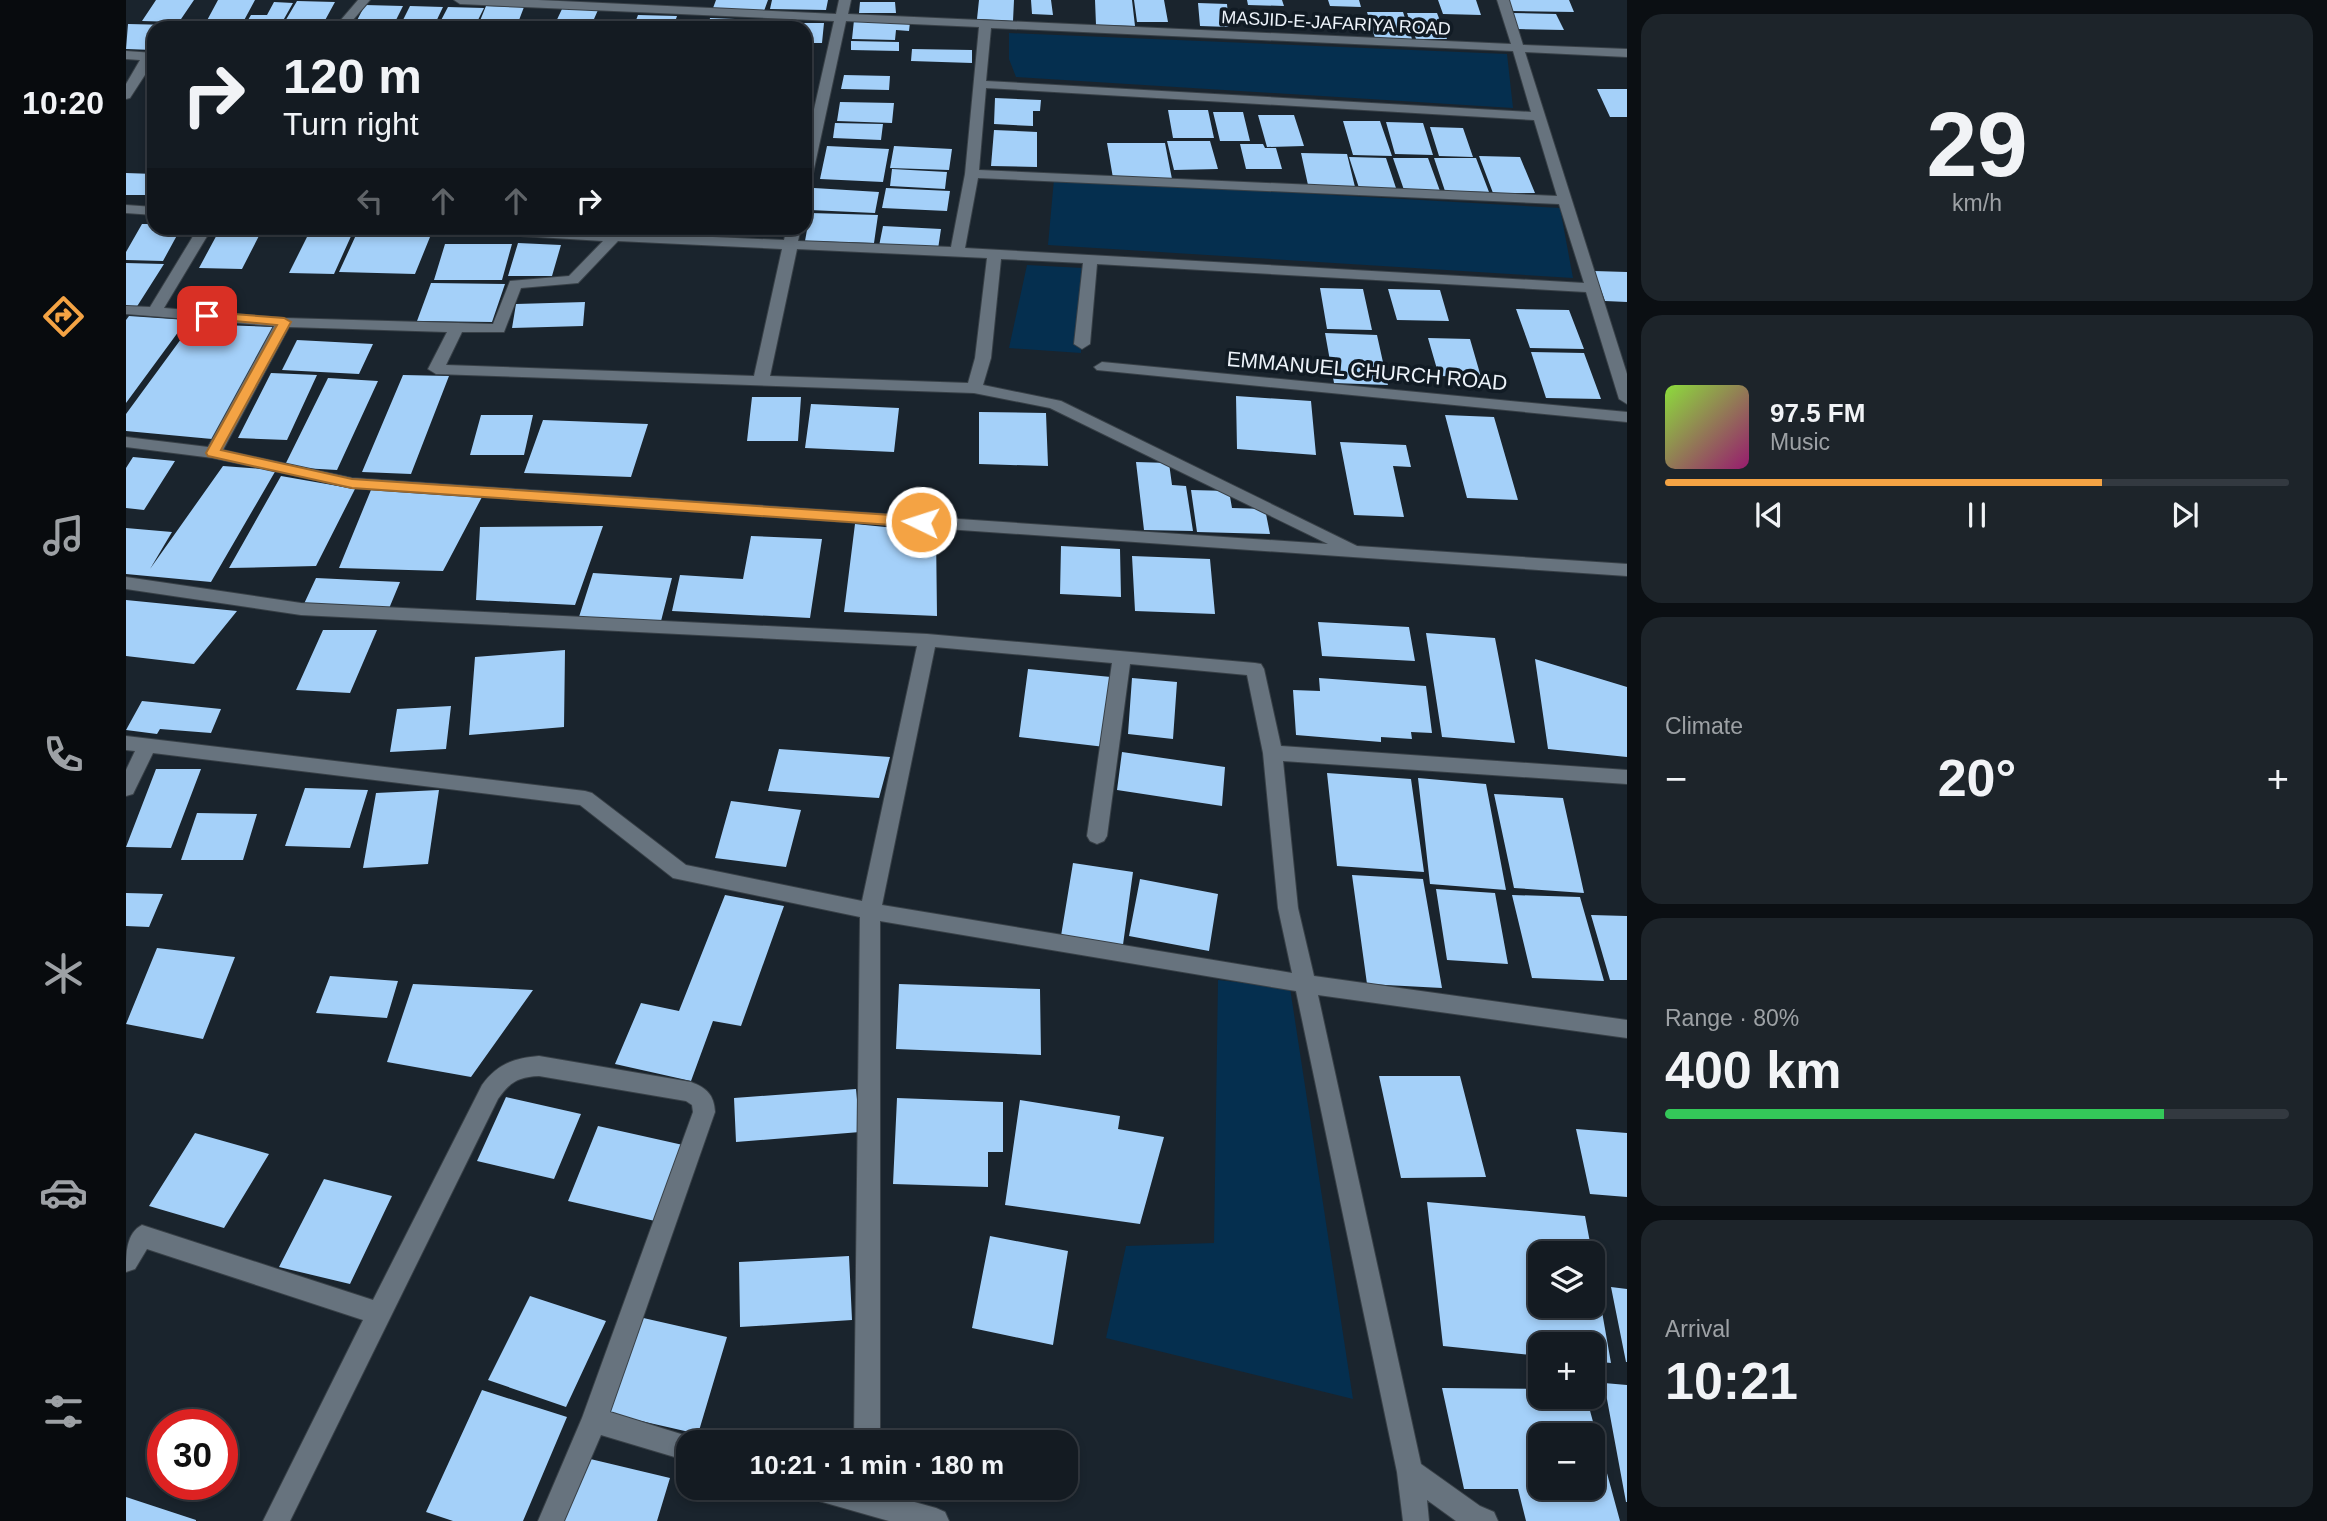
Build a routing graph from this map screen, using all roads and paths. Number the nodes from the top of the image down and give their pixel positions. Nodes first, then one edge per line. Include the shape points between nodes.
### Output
1 (364, 0) edge
2 (460, 0) edge
3 (845, 0) edge
4 (1503, 0) edge
5 (698, 11) edge
6 (840, 18) junction
7 (346, 21) edge
8 (985, 24) junction
9 (1518, 49) junction
10 (1627, 53) edge
11 (126, 55) edge
12 (147, 56) edge
13 (147, 62) edge
14 (980, 84) junction
15 (126, 95) edge
16 (1539, 116) junction
17 (812, 146) edge
18 (972, 174) junction
19 (1565, 200) junction
20 (126, 209) edge
21 (147, 210) edge
22 (201, 235) edge
23 (612, 235) edge
24 (659, 235) edge
25 (792, 235) edge
26 (790, 244) junction
27 (957, 252) junction
28 (994, 255) junction
29 (1090, 260) junction
30 (1592, 288) junction
31 (126, 310) edge
32 (155, 312) junction
33 (284, 322) junction
34 (456, 329) junction
35 (1082, 344) dead end
36 (1102, 367) dead end
37 (761, 381) junction
38 (974, 388) junction
39 (1627, 399) edge
40 (1627, 417) edge
41 (126, 442) edge
42 (213, 453) junction
43 (1360, 552) junction
44 (1627, 570) edge
45 (126, 583) edge
46 (927, 640) junction
47 (1122, 658) junction
48 (126, 743) edge
49 (148, 745) junction
50 (1273, 753) junction
51 (1627, 777) edge
52 (126, 789) edge
53 (1097, 836) dead end
54 (870, 911) junction
55 (1306, 984) junction
56 (1627, 1029) edge
57 (126, 1261) edge
58 (379, 1314) junction
59 (594, 1420) junction
60 (867, 1430) edge
61 (676, 1444) edge
62 (1410, 1472) junction
63 (880, 1500) edge
64 (276, 1521) edge
65 (551, 1521) edge
66 (936, 1521) edge
67 (1416, 1521) edge
68 (1485, 1521) edge

1 - 7 street
2 - 5 street, MASJID-E-JAFARIYA ROAD
3 - 6 street
4 - 9 street
5 - 6 street, MASJID-E-JAFARIYA ROAD
6 - 8 street, MASJID-E-JAFARIYA ROAD
6 - 17 street
8 - 9 street, MASJID-E-JAFARIYA ROAD
8 - 14 street
9 - 10 street, MASJID-E-JAFARIYA ROAD
9 - 16 street
11 - 12 street
13 - 15 street
14 - 16 street
14 - 18 street
16 - 19 street
18 - 19 street
18 - 27 street
19 - 30 street
20 - 21 street
22 - 32 street
23 - 34 street via 573,280 515,284 499,329
24 - 26 street
25 - 26 street
26 - 27 street
26 - 37 street
27 - 28 street
28 - 29 street
28 - 38 street via 983,358
29 - 30 street
29 - 35 street
30 - 39 street
31 - 32 street
32 - 33 street
33 - 34 street
33 - 42 street
34 - 37 street via 436,369
36 - 40 street, EMMANUEL CHURCH ROAD
37 - 38 street
38 - 43 street via 1055,404
41 - 42 street
42 - 43 street via 352,483
43 - 44 street
45 - 46 street via 301,610
46 - 47 street
46 - 54 street
47 - 50 street via 1255,668
47 - 53 street
48 - 49 street
49 - 52 street
49 - 54 street via 585,797 680,873
50 - 51 street
50 - 55 street via 1288,908
54 - 55 street
54 - 60 street
55 - 56 street
55 - 62 street
57 - 58 street via 142,1236
58 - 59 street via 500,1076 516,1067 539,1066 691,1092 703,1100 704,1112
58 - 64 street
59 - 61 street
59 - 65 street
62 - 67 street
62 - 68 street
63 - 66 street

